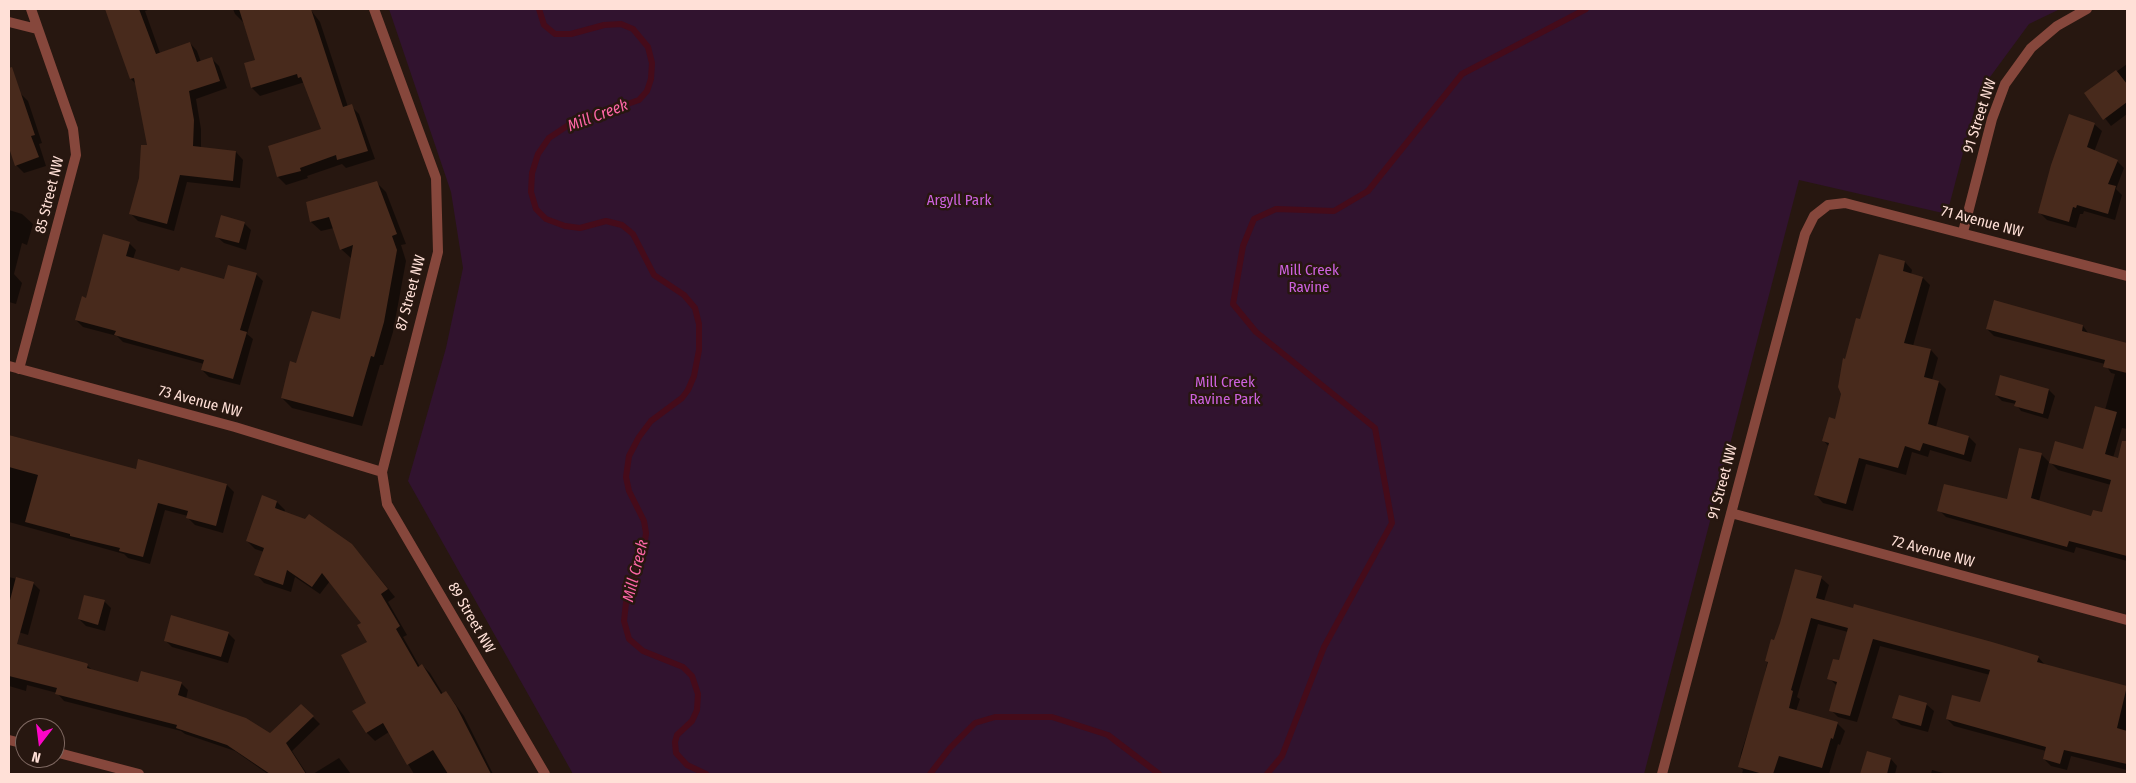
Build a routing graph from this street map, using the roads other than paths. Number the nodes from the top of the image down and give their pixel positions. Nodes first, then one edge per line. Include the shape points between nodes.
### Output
1 (30, 9) edge
2 (374, 9) edge
3 (2087, 9) edge
4 (9, 22) edge
5 (37, 29) junction
6 (1828, 205) joint
7 (1963, 232) junction
8 (2127, 276) edge
9 (14, 368) edge
10 (382, 472) junction
11 (1730, 513) junction
12 (2127, 620) edge
13 (65, 755) edge
14 (138, 774) edge
15 (545, 774) edge
16 (1662, 774) edge

1 - 5 street, 85 Street NW
2 - 10 street, 87 Street NW via 436,178 438,252
3 - 7 street, 91 Street NW via 2057,26 2031,48 2004,84
4 - 5 street
5 - 9 street, 85 Street NW via 73,129 76,155
6 - 7 street, 71 Avenue NW via 1845,203
6 - 11 street, 91 Street NW via 1814,216 1805,234
7 - 8 street, 71 Avenue NW
9 - 10 street, 73 Avenue NW via 235,427
10 - 15 street, 89 Street NW via 387,504
11 - 12 street, 72 Avenue NW
11 - 16 street, 91 Street NW
13 - 14 street

